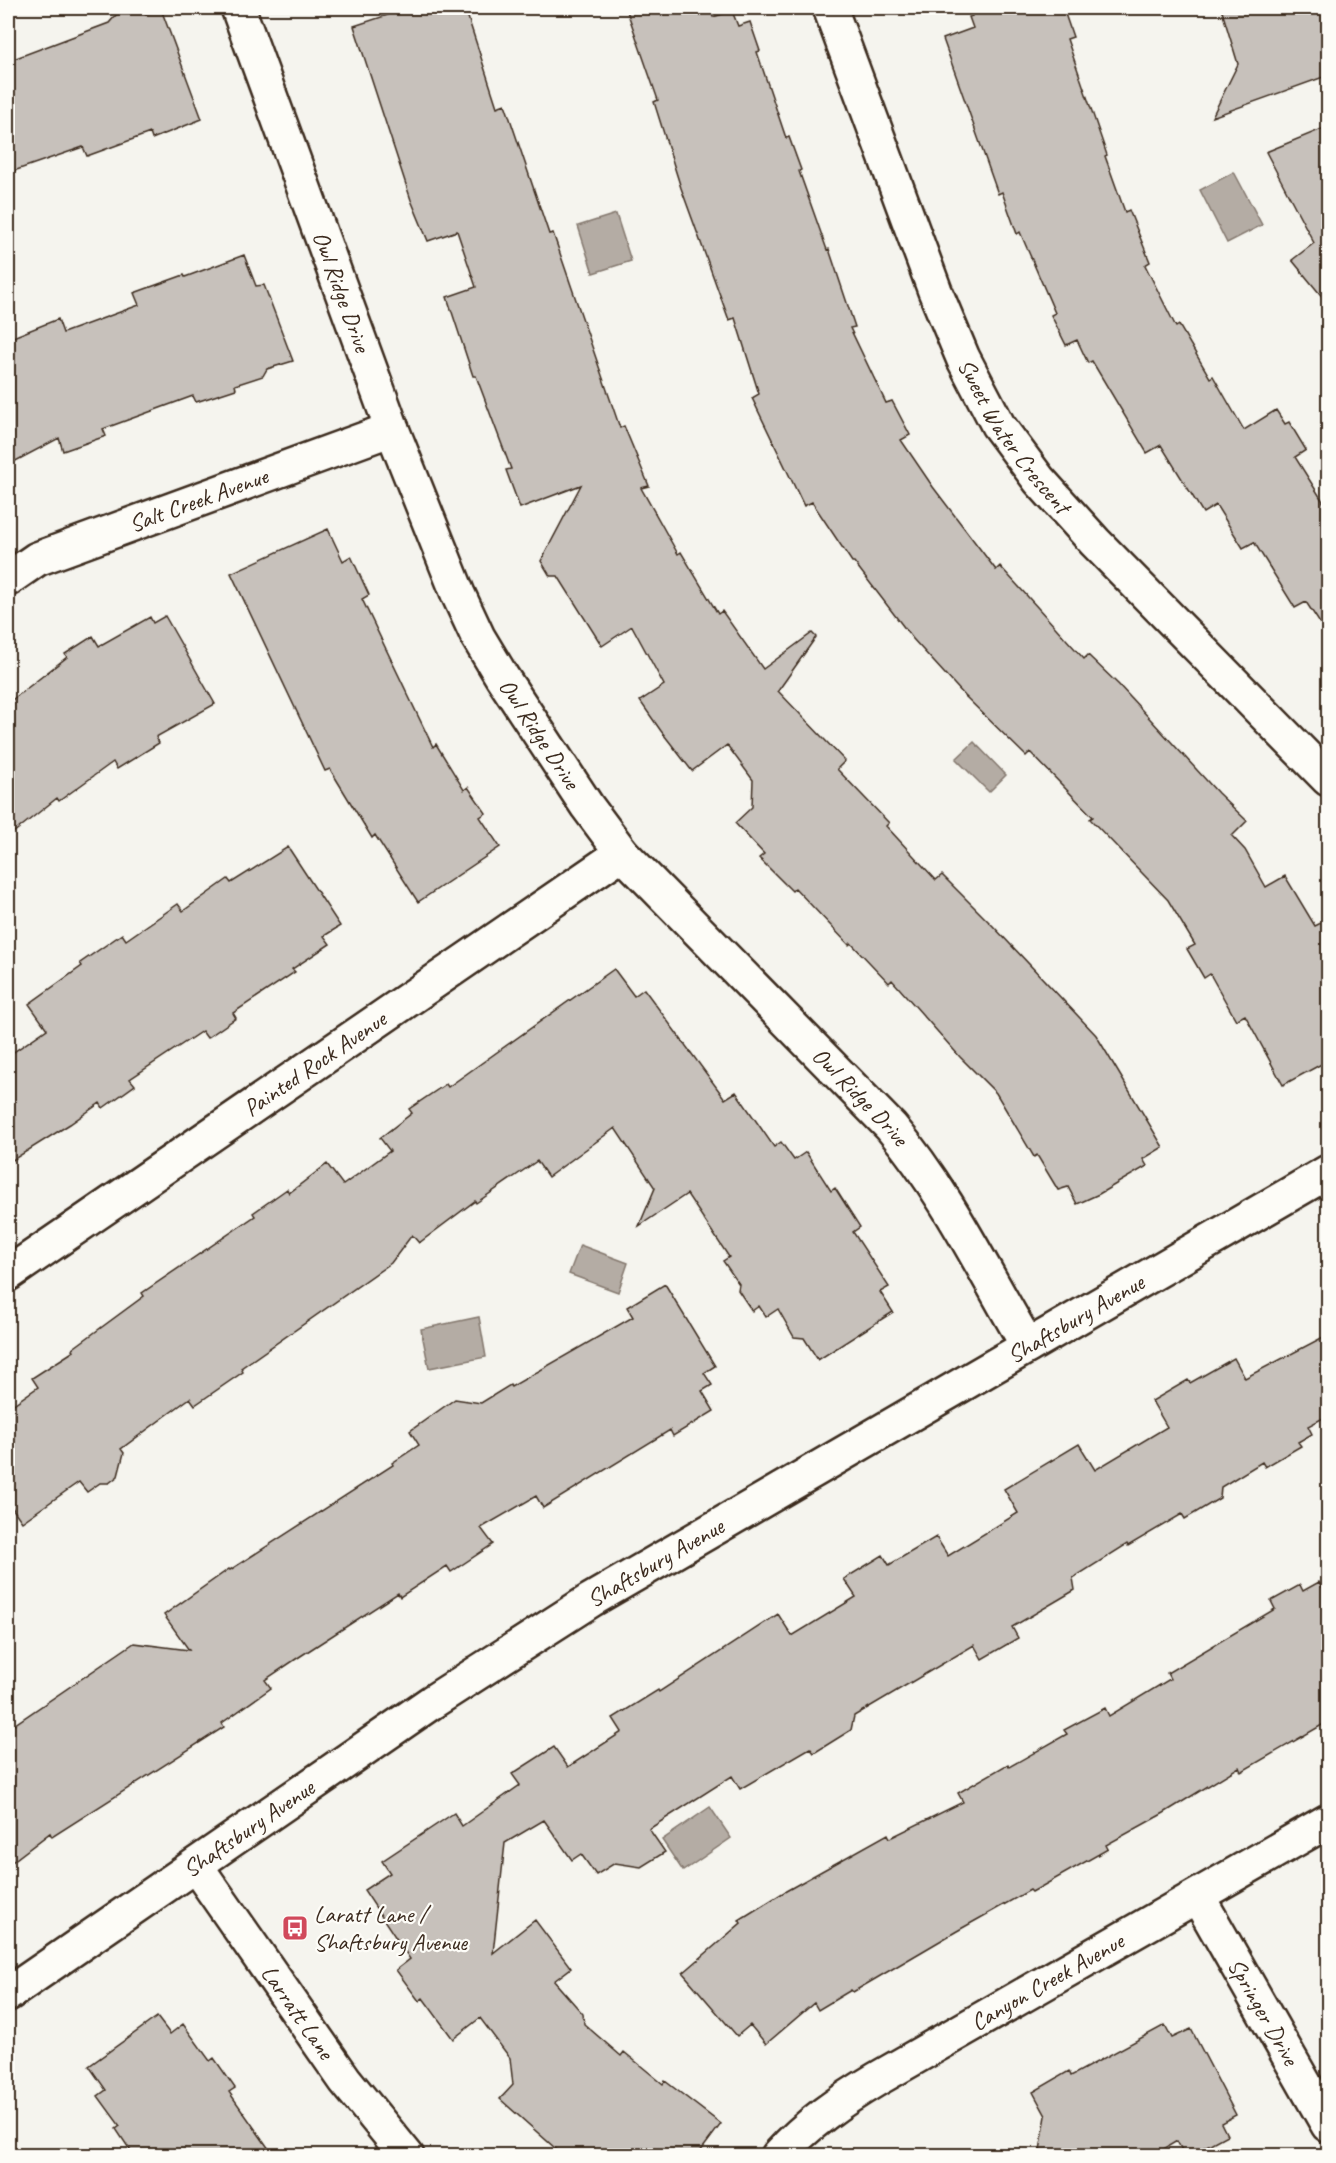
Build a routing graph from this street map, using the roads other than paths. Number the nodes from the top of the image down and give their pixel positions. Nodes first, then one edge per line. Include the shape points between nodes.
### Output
1 (238, 8) edge
2 (830, 8) edge
3 (392, 429) junction
4 (8, 579) edge
5 (1329, 779) edge
6 (622, 853) junction
7 (1329, 1172) edge
8 (8, 1274) edge
9 (1028, 1346) junction
10 (1329, 1821) edge
11 (196, 1866) junction
12 (1198, 1897) junction
13 (8, 1994) edge
14 (1329, 2125) edge
15 (407, 2156) edge
16 (777, 2156) edge

1 - 3 street, Owl Ridge Drive
2 - 5 street, Sweet Water Crescent via 935,291 963,358 998,425 1039,480 1095,542
3 - 4 street, Salt Creek Avenue via 38,559
3 - 6 street, Owl Ridge Drive via 478,637 587,806
6 - 8 street, Painted Rock Avenue
6 - 9 street, Owl Ridge Drive via 915,1155
7 - 9 street, Shaftsbury Avenue
9 - 11 street, Shaftsbury Avenue via 591,1600 432,1702
10 - 12 street, Canyon Creek Avenue
11 - 13 street, Shaftsbury Avenue
11 - 15 street, Larratt Lane via 345,2080
12 - 14 street, Springer Drive
12 - 16 street, Canyon Creek Avenue via 832,2107

